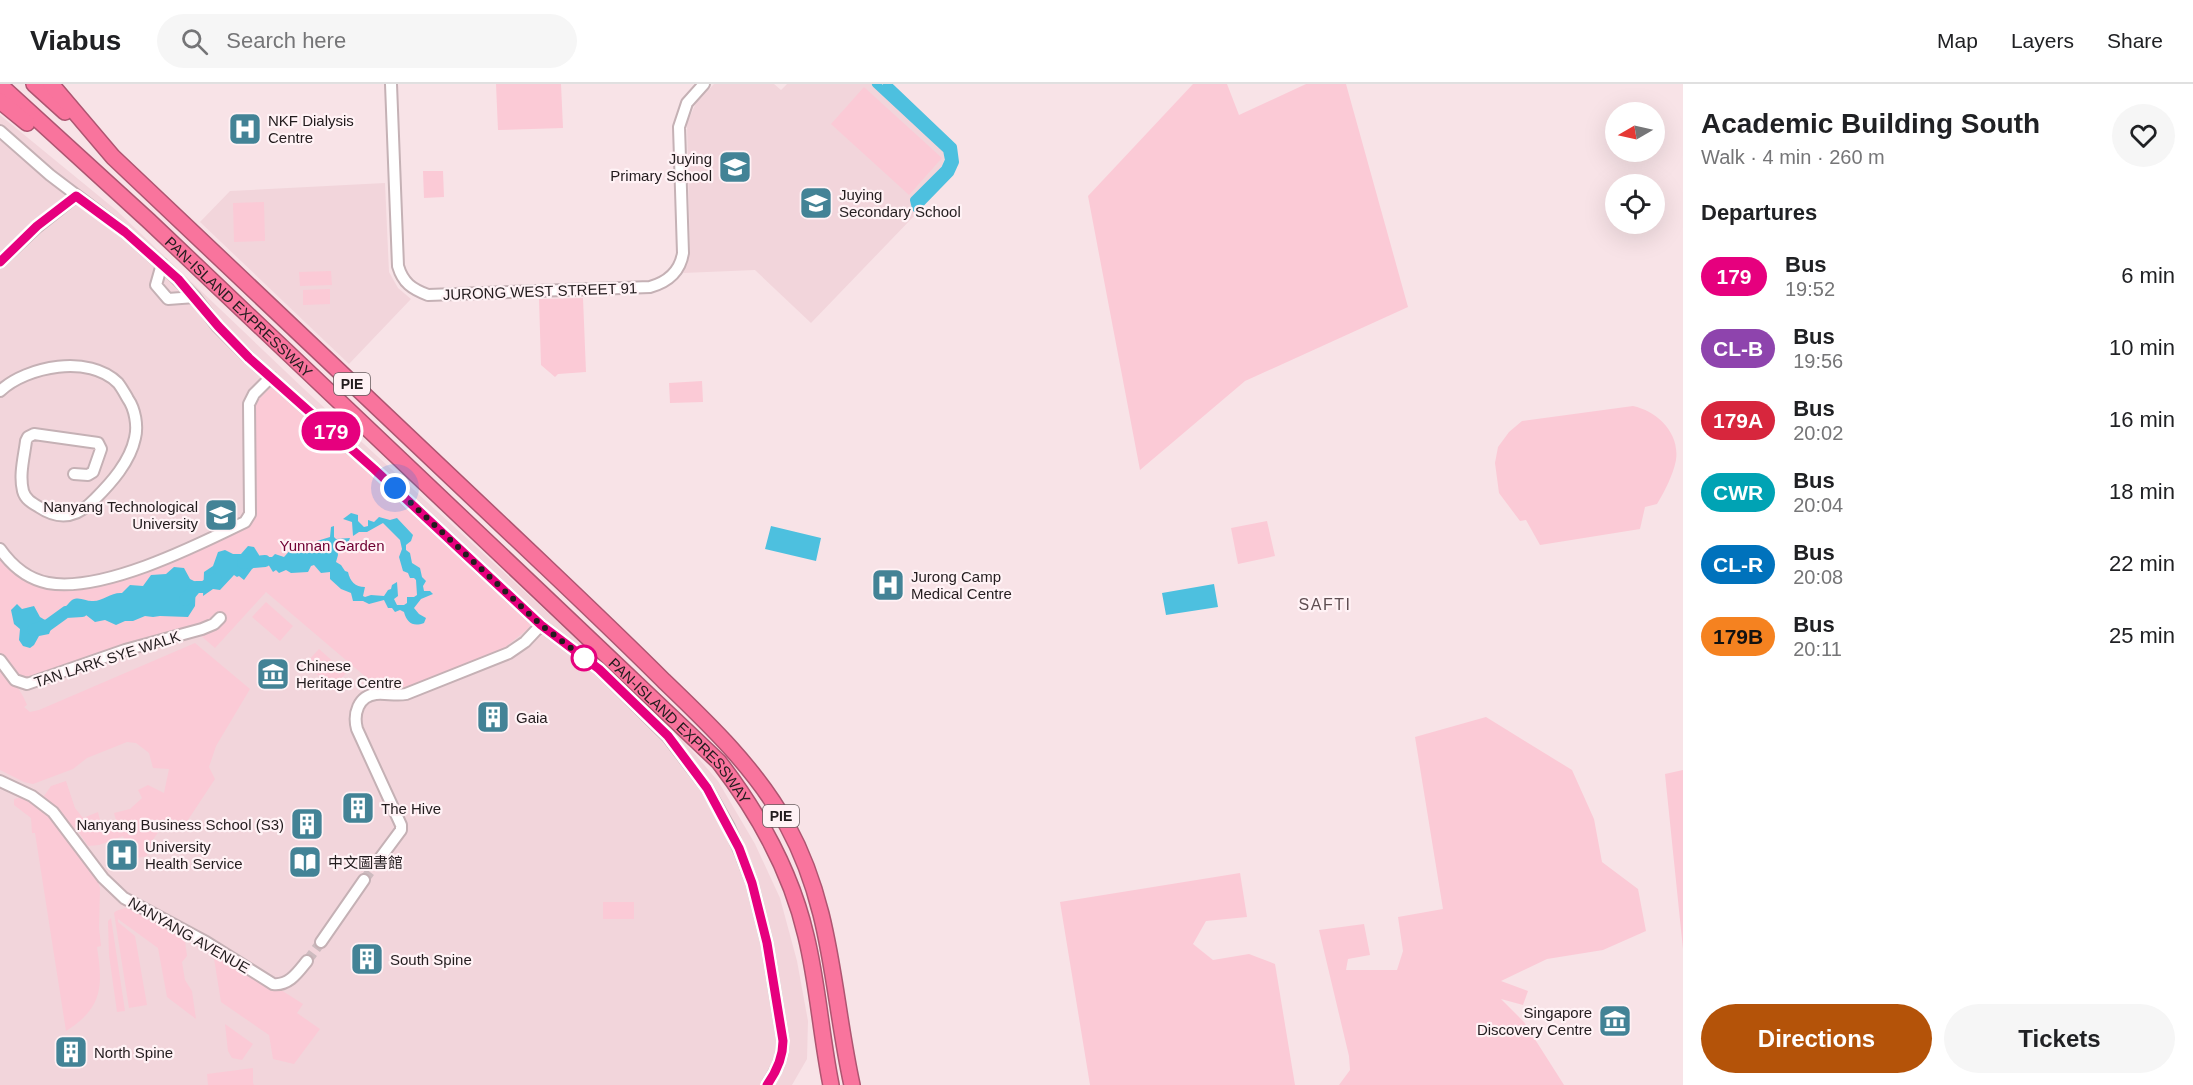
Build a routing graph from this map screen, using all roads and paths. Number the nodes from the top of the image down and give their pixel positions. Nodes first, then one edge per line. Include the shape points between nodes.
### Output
1 (34, 84) edge
2 (51, 84) edge
3 (391, 84) edge
4 (397, 84) edge
5 (696, 84) edge
6 (704, 84) edge
7 (0, 85) edge
8 (0, 101) edge
9 (0, 131) edge
10 (113, 157) junction
11 (78, 158) junction
12 (76, 196) junction
13 (0, 262) edge
14 (162, 264) junction
15 (195, 297) junction
16 (271, 377) junction
17 (0, 392) edge
18 (74, 474) dead end
19 (0, 549) edge
20 (220, 618) dead end
21 (541, 625) junction
22 (0, 660) edge
23 (0, 780) edge
24 (378, 861) tunnel mouth
25 (364, 880) tunnel mouth
26 (321, 942) tunnel mouth
27 (307, 961) tunnel mouth
28 (767, 1085) edge
29 (831, 1085) edge
30 (852, 1085) edge

1 - 10 highway, PAN-ISLAND EXPRESSWAY / PIE
2 - 10 highway
3 - 6 street, JURONG WEST STREET 91 via 398,266 409,286 428,295 650,287 668,280 681,263 683,253 679,127 687,103
4 - 5 street, JURONG WEST STREET 91 via 402,265 412,282 428,289 649,282 666,275 676,260 678,244 674,120 682,100
7 - 11 highway, PAN-ISLAND EXPRESSWAY / PIE
8 - 11 highway via 68,157
9 - 12 street
10 - 30 highway, PAN-ISLAND EXPRESSWAY / PIE via 735,751 787,825 808,873 824,924
11 - 29 highway, PAN-ISLAND EXPRESSWAY / PIE via 178,248 719,762 752,806 797,904 810,954
12 - 13 street
12 - 14 street
14 - 15 street
14 - 15 street via 156,285 168,299
15 - 16 street via 218,326
16 - 19 street via 250,400 248,411 247,521 164,560 71,585 30,577
16 - 21 street
17 - 18 street via 24,374 62,366 95,371 118,383 131,403 135,438 120,471 82,510 63,517 29,501 22,477 26,441 34,434 98,443 101,449 93,472
20 - 22 street, TAN LARK SYE WALK via 202,629 125,650 27,684 15,680
21 - 24 street via 525,642 499,658 406,694 376,694 360,704 355,716 357,729 401,825
21 - 28 street via 599,669 668,736 699,776 729,827 752,883 767,943 783,1041 777,1070
23 - 27 street, NANYANG AVENUE via 47,807 108,884 133,904 206,942 273,984 288,981
25 - 26 street

